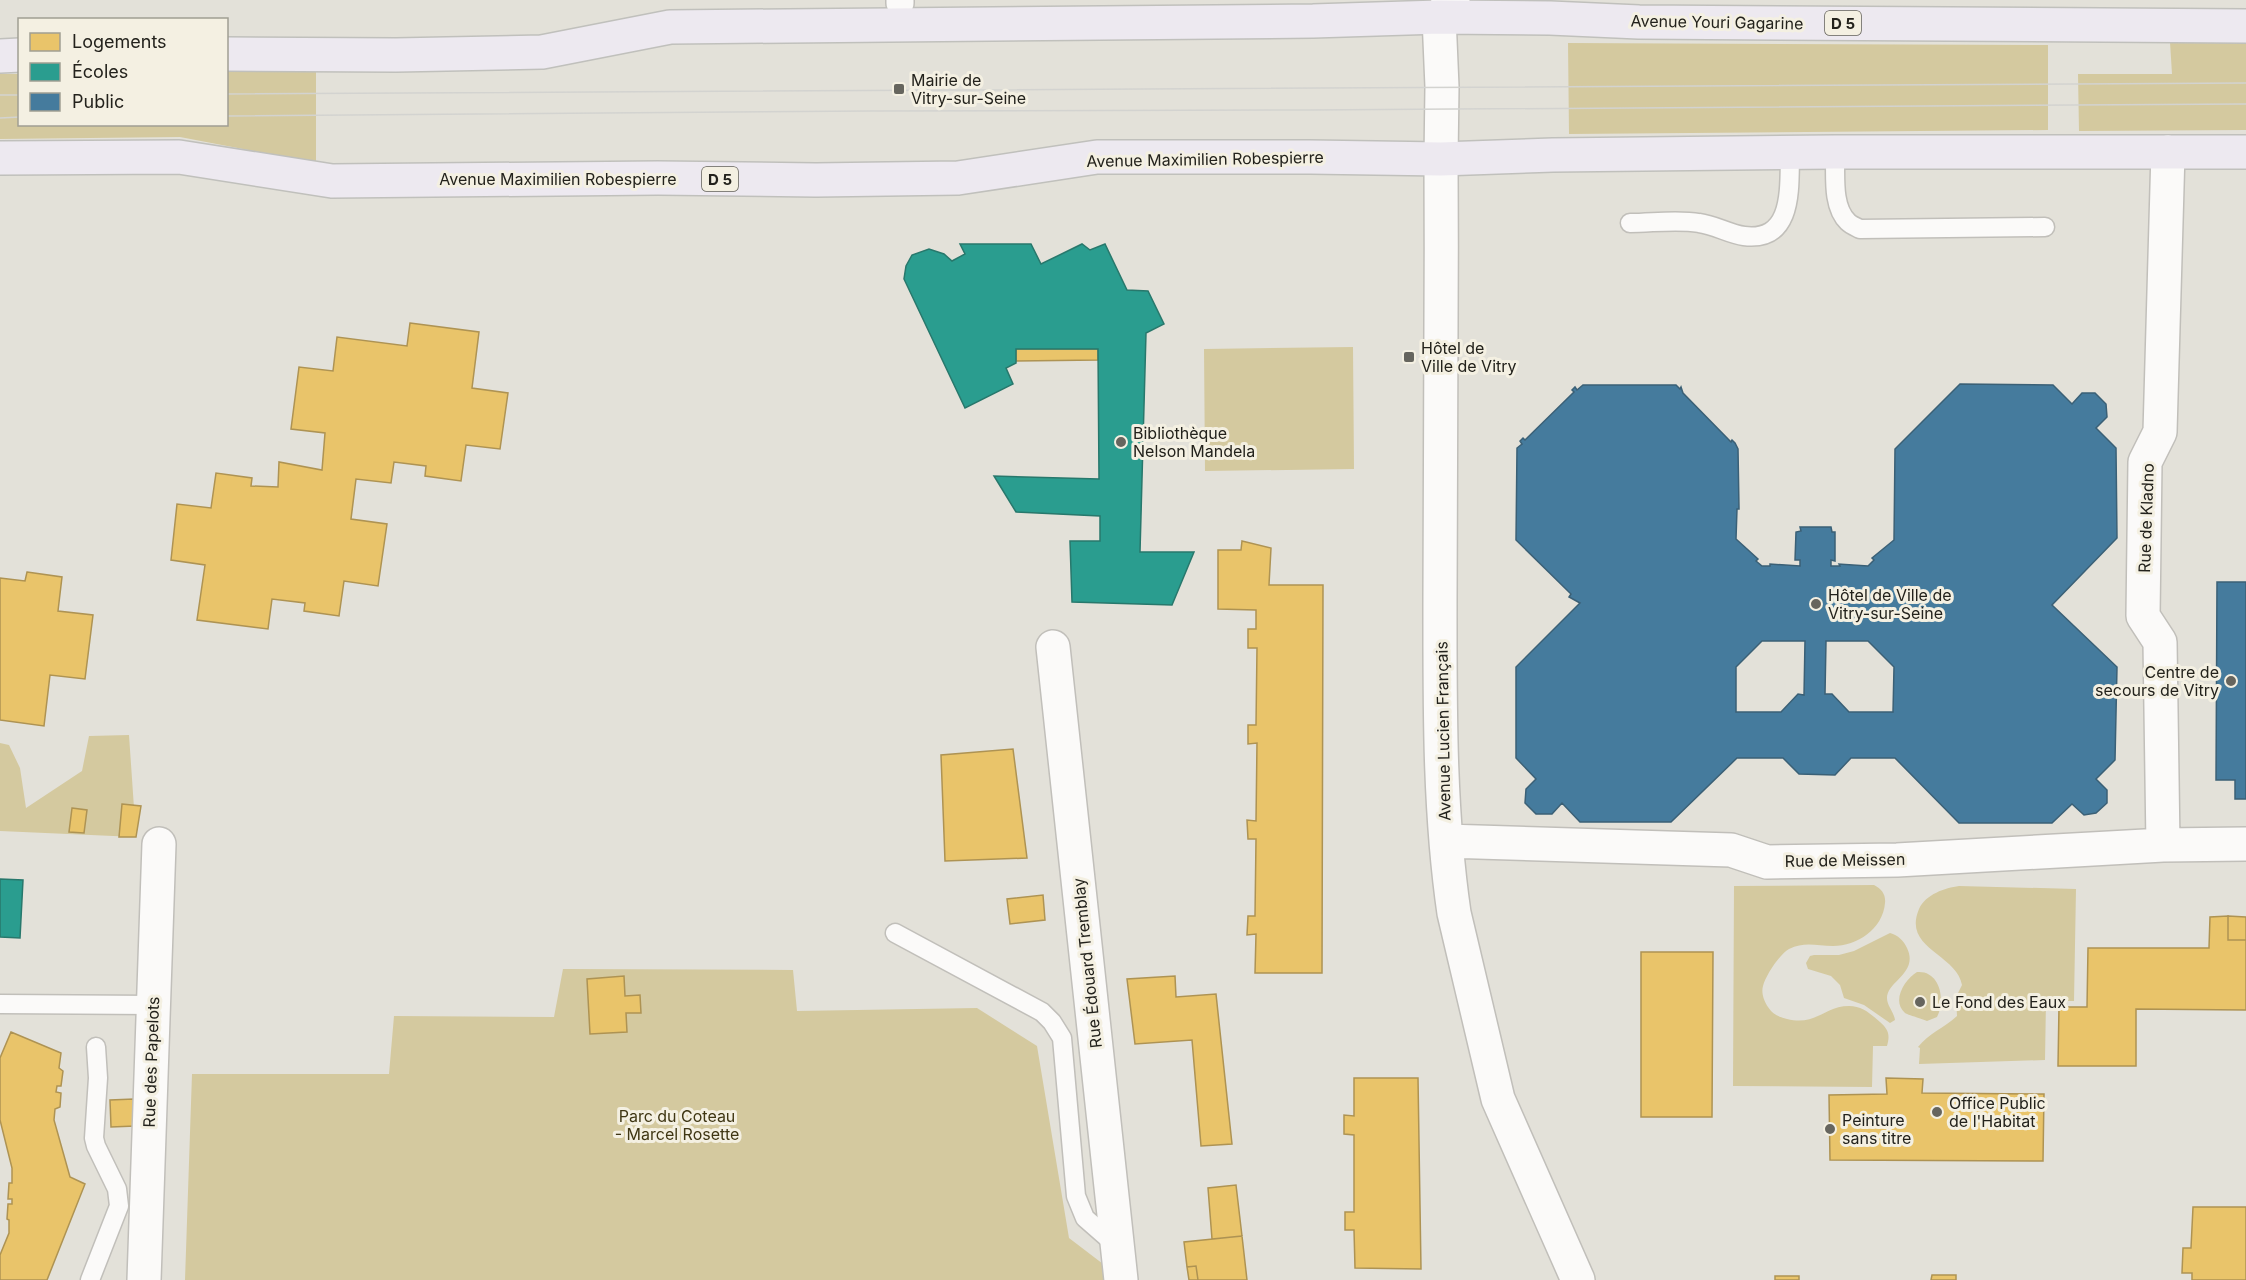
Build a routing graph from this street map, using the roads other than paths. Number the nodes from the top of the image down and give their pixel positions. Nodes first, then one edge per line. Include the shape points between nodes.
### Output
1 (1439, 6) edge
2 (2246, 26) edge
3 (228, 54) edge
4 (0, 56) edge
5 (18, 56) edge
6 (1835, 152) junction
7 (2168, 152) junction
8 (2246, 152) edge
9 (1790, 154) junction
10 (0, 158) edge
11 (1441, 159) junction
12 (1630, 223) dead end
13 (2045, 227) dead end
14 (1053, 647) dead end
15 (1446, 841) junction
16 (159, 844) dead end
17 (2246, 844) edge
18 (2163, 845) junction
19 (895, 933) dead end
20 (0, 1004) edge
21 (153, 1005) junction
22 (96, 1047) dead end
23 (1118, 1247) junction
24 (90, 1280) edge
25 (144, 1280) edge
26 (1121, 1280) edge
27 (1578, 1280) edge

1 - 2 main road, Avenue Youri Gagarine / D 5 via 1550,18 1651,22
1 - 3 main road, D 5 via 1301,21 670,27 542,52
1 - 11 street, Avenue Lucien Français
4 - 5 main road
6 - 7 main road, D 5
6 - 9 main road, D 5
6 - 13 lane via 1840,210 1847,221 1860,229
7 - 8 main road, D 5
7 - 18 street, Rue de Kladno via 2160,432 2145,462 2143,616 2160,642
9 - 11 main road, D 5
9 - 12 lane via 1789,195 1780,224 1770,233 1743,236 1693,222
10 - 11 main road, Avenue Maximilien Robespierre / D 5 via 179,157 332,181 958,178 1097,157
11 - 15 street, Avenue Lucien Français via 1441,700
14 - 23 street, Rue Édouard Tremblay
15 - 18 street, Rue de Meissen via 1731,850 1767,862 1897,860
15 - 27 street, Avenue Lucien Français via 1454,913 1498,1099
16 - 21 street, Rue des Papelots
17 - 18 street, Rue de Meissen
19 - 23 lane via 1001,988 1052,1022 1062,1038 1076,1196 1085,1218
20 - 21 lane
21 - 25 street, Rue des Papelots
22 - 24 lane via 94,1138 117,1189 119,1206
23 - 26 street, Rue Édouard Tremblay

